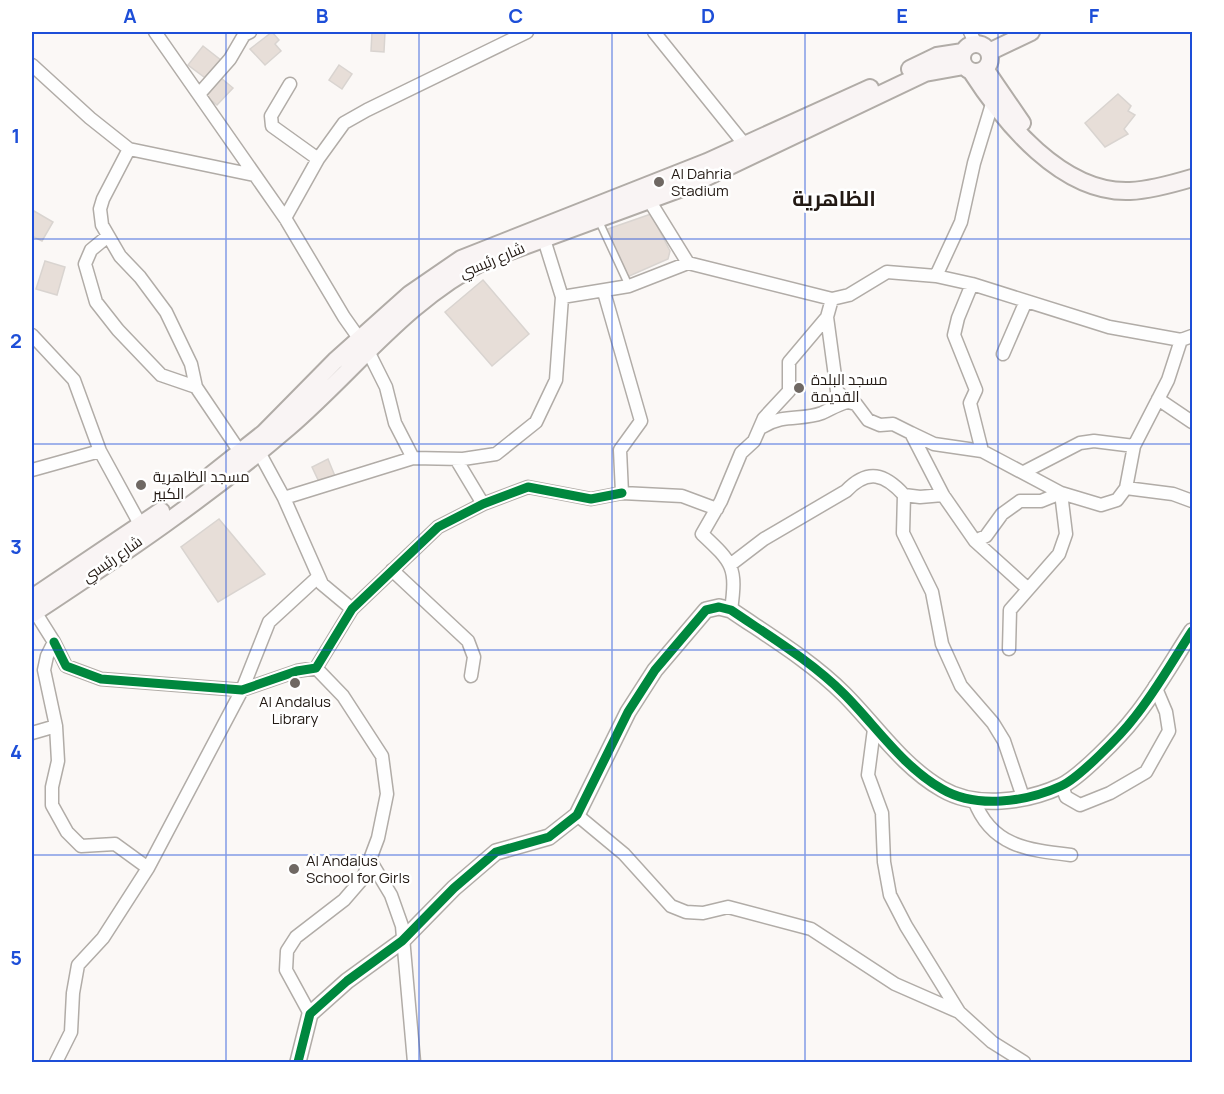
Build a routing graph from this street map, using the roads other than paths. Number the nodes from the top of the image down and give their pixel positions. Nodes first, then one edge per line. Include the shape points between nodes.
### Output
1 (155, 32) edge
2 (250, 32) edge
3 (654, 32) edge
4 (1030, 32) edge
5 (518, 34) edge
6 (974, 55) edge
7 (32, 65) edge
8 (290, 84) dead end
9 (200, 93) junction
10 (992, 104) junction
11 (129, 149) junction
12 (744, 153) junction
13 (318, 159) junction
14 (1192, 168) edge
15 (254, 175) junction
16 (1192, 178) edge
17 (649, 200) junction
18 (285, 218) junction
19 (598, 219) junction
20 (543, 233) junction
21 (108, 236) junction
22 (688, 263) junction
23 (936, 276) junction
24 (972, 284) junction
25 (629, 286) junction
26 (604, 292) junction
27 (562, 297) junction
28 (832, 299) junction
29 (1026, 301) junction
30 (827, 317) junction
31 (32, 335) edge
32 (1187, 338) edge
33 (364, 345) junction
34 (1003, 354) dead end
35 (196, 387) junction
36 (1158, 399) junction
37 (848, 402) junction
38 (1192, 422) edge
39 (760, 428) junction
40 (911, 433) junction
41 (1134, 446) junction
42 (100, 451) junction
43 (982, 451) junction
44 (240, 452) junction
45 (259, 452) junction
46 (413, 458) junction
47 (456, 459) junction
48 (32, 470) edge
49 (1024, 472) junction
50 (1126, 488) junction
51 (622, 493) junction
52 (1060, 494) junction
53 (904, 495) junction
54 (943, 495) junction
55 (284, 498) junction
56 (1192, 501) edge
57 (483, 504) junction
58 (717, 508) junction
59 (141, 526) junction
60 (975, 541) junction
61 (730, 565) junction
62 (392, 570) junction
63 (318, 577) junction
64 (1027, 588) junction
65 (32, 608) edge
66 (351, 609) junction
67 (731, 610) junction
68 (1192, 631) edge
69 (54, 642) junction
70 (1009, 649) dead end
71 (316, 668) junction
72 (471, 676) dead end
73 (1155, 686) junction
74 (242, 690) junction
75 (56, 726) junction
76 (874, 729) junction
77 (32, 733) edge
78 (1062, 786) junction
79 (1023, 797) junction
80 (974, 800) junction
81 (577, 814) junction
82 (1071, 855) dead end
83 (370, 860) junction
84 (148, 868) junction
85 (402, 942) junction
86 (959, 1012) junction
87 (310, 1014) junction
88 (56, 1062) edge
89 (298, 1062) edge
90 (414, 1062) edge
91 (1024, 1062) edge

1 - 9 street
2 - 9 street
3 - 12 street
4 - 6 main road, شارع رئيسي
5 - 13 street via 344,123
6 - 10 main road
6 - 12 main road, شارع رئيسي via 937,56
6 - 14 main road via 1018,119 1037,138 1094,174 1128,181
7 - 11 street
8 - 13 street via 270,116 272,126
9 - 15 street
10 - 16 main road via 1041,154 1061,169 1100,187 1128,191
10 - 23 street via 961,222
11 - 15 street
11 - 21 street via 100,207
12 - 17 main road, شارع رئيسي
12 - 20 main road, شارع رئيسي
13 - 18 street
15 - 18 street
17 - 19 main road, شارع رئيسي
17 - 22 street
18 - 33 street
19 - 20 main road, شارع رئيسي
19 - 25 lane
20 - 27 street
20 - 33 main road, شارع رئيسي via 482,249 434,275
21 - 35 street via 166,312 191,364
21 - 35 street via 91,250 84,264 96,302 161,375
22 - 25 street
22 - 28 street
23 - 24 street
23 - 28 street via 887,273 849,295
24 - 29 street
24 - 43 street via 954,335 976,390 970,403
25 - 26 street
26 - 27 street
26 - 51 street via 641,421 620,450
27 - 47 street via 556,380 536,422 496,454
28 - 30 street
29 - 32 street via 1109,327
29 - 34 street
30 - 37 street via 837,391
30 - 39 street via 789,362 789,392 764,418
31 - 42 street via 74,380
32 - 36 street
33 - 44 main road, شارع رئيسي
33 - 45 main road, شارع رئيسي via 290,426
33 - 46 street via 386,387 395,423
35 - 44 street
36 - 38 street
36 - 41 street
37 - 39 street via 822,413 781,417
37 - 40 street via 856,404 868,420 880,425 893,424
39 - 58 street via 754,441 741,453
40 - 43 street via 934,444
40 - 54 street
41 - 49 street via 1080,443
41 - 50 street
42 - 48 street
42 - 59 street
43 - 49 street
44 - 59 main road, شارع رئيسي
45 - 55 street
45 - 65 main road, شارع رئيسي via 119,556
46 - 47 street
46 - 55 street
47 - 57 street
49 - 52 street
50 - 52 street via 1117,500 1101,505
50 - 56 street via 1173,494
51 - 57 street via 591,500 528,487
51 - 58 street via 682,496
52 - 60 street via 1041,501 1020,501 1002,514 986,536
52 - 64 street via 1066,534 1059,554
53 - 54 street
53 - 61 street via 890,479 876,476 856,481
53 - 79 street via 903,533 932,592 942,644 961,686 1004,741
54 - 60 street
55 - 63 street
57 - 62 street via 438,528
58 - 61 street via 702,534
59 - 65 main road, شارع رئيسي
60 - 64 street
61 - 67 street via 734,589
62 - 66 street
62 - 72 street via 468,641 474,657
63 - 66 street
63 - 74 street via 269,622
64 - 70 street via 1010,610
65 - 69 street
66 - 71 street
67 - 76 street via 807,662 844,694
67 - 81 street via 706,610 655,670 628,712
68 - 73 street
69 - 74 street via 66,666 101,679
69 - 75 street via 44,670
71 - 74 street via 297,670
71 - 83 street via 343,696 382,756 387,794
73 - 78 street via 1134,718
73 - 78 street via 1169,731 1146,772 1080,806 1066,797
74 - 84 street
75 - 77 street
75 - 84 street via 58,761 52,805 67,832 81,846 115,844
76 - 80 street via 941,788
76 - 86 street via 868,776 882,813 890,895
78 - 79 street
79 - 80 street via 998,802
80 - 82 street via 982,820 1016,844 1028,850
81 - 85 street via 549,837 496,852 454,888
81 - 86 street via 624,854 671,906 703,913 728,907 811,929 894,984
83 - 85 street via 391,895 402,926
83 - 87 street via 363,878 344,900 296,937 287,951 286,970
84 - 88 street via 102,938 78,965 71,1032
85 - 87 street via 347,981
85 - 90 street
86 - 91 street via 992,1042
87 - 89 street

